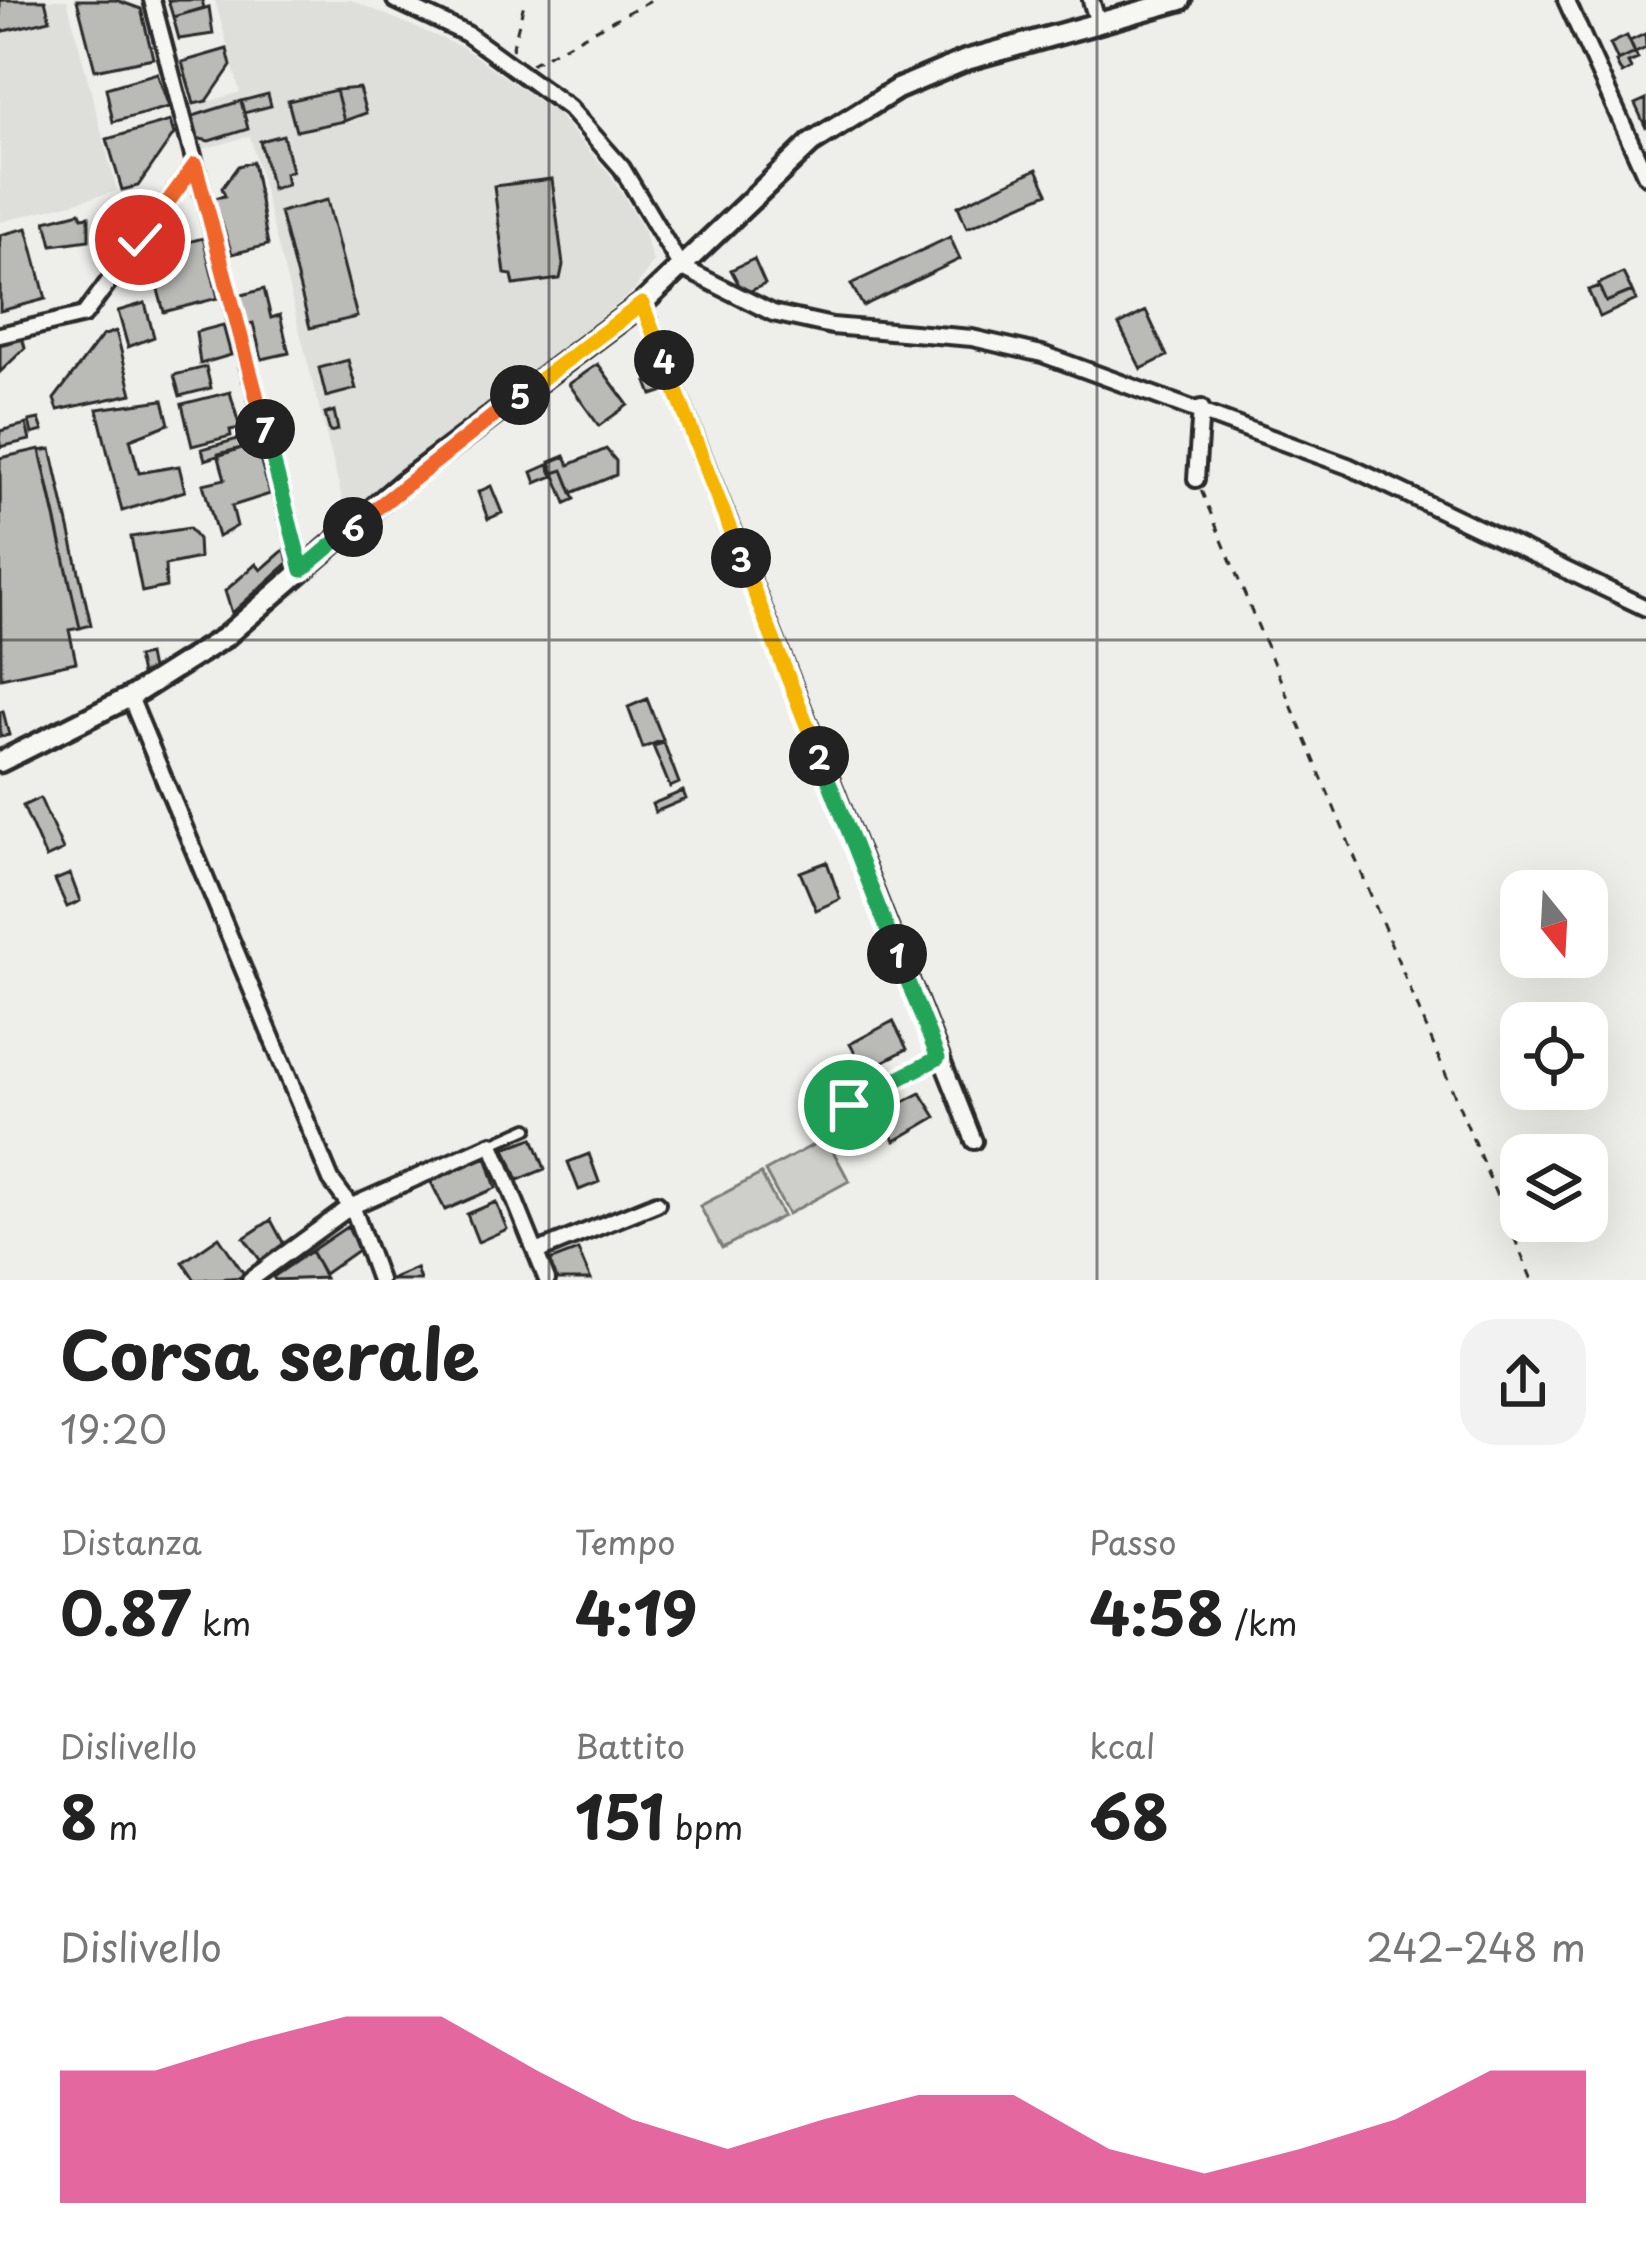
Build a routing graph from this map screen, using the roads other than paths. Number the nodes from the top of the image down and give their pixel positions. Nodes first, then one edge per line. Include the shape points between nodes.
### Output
1 (152, 0) edge
2 (395, 0) edge
3 (1180, 0) edge
4 (1566, 0) edge
5 (1094, 10) edge
6 (195, 165) junction
7 (1646, 176) edge
8 (681, 267) junction
9 (642, 304) junction
10 (0, 335) edge
11 (1201, 408) junction
12 (1196, 479) road end
13 (302, 570) junction
14 (1646, 608) edge
15 (130, 697) junction
16 (0, 762) edge
17 (938, 1058) junction
18 (849, 1105) dead end
19 (528, 1128) dead end
20 (974, 1141) dead end
21 (492, 1144) junction
22 (657, 1203) dead end
23 (350, 1207) junction
24 (536, 1252) junction
25 (250, 1280) edge
26 (379, 1280) edge
27 (547, 1280) edge

1 - 6 street
2 - 8 street via 467,34 569,108 622,168
3 - 5 main road
4 - 7 street
5 - 8 main road via 896,88 812,142
6 - 10 street via 84,315
6 - 13 street
8 - 9 main road
8 - 11 street via 773,313 972,338
9 - 13 main road via 403,483
9 - 17 street
11 - 12 street
11 - 14 street via 1348,466
13 - 15 main road via 225,637
15 - 16 main road
15 - 23 street via 331,1180
17 - 18 lane
17 - 20 street
19 - 21 lane
21 - 23 street
21 - 24 street
22 - 24 street
23 - 25 street
23 - 26 street
24 - 27 street

